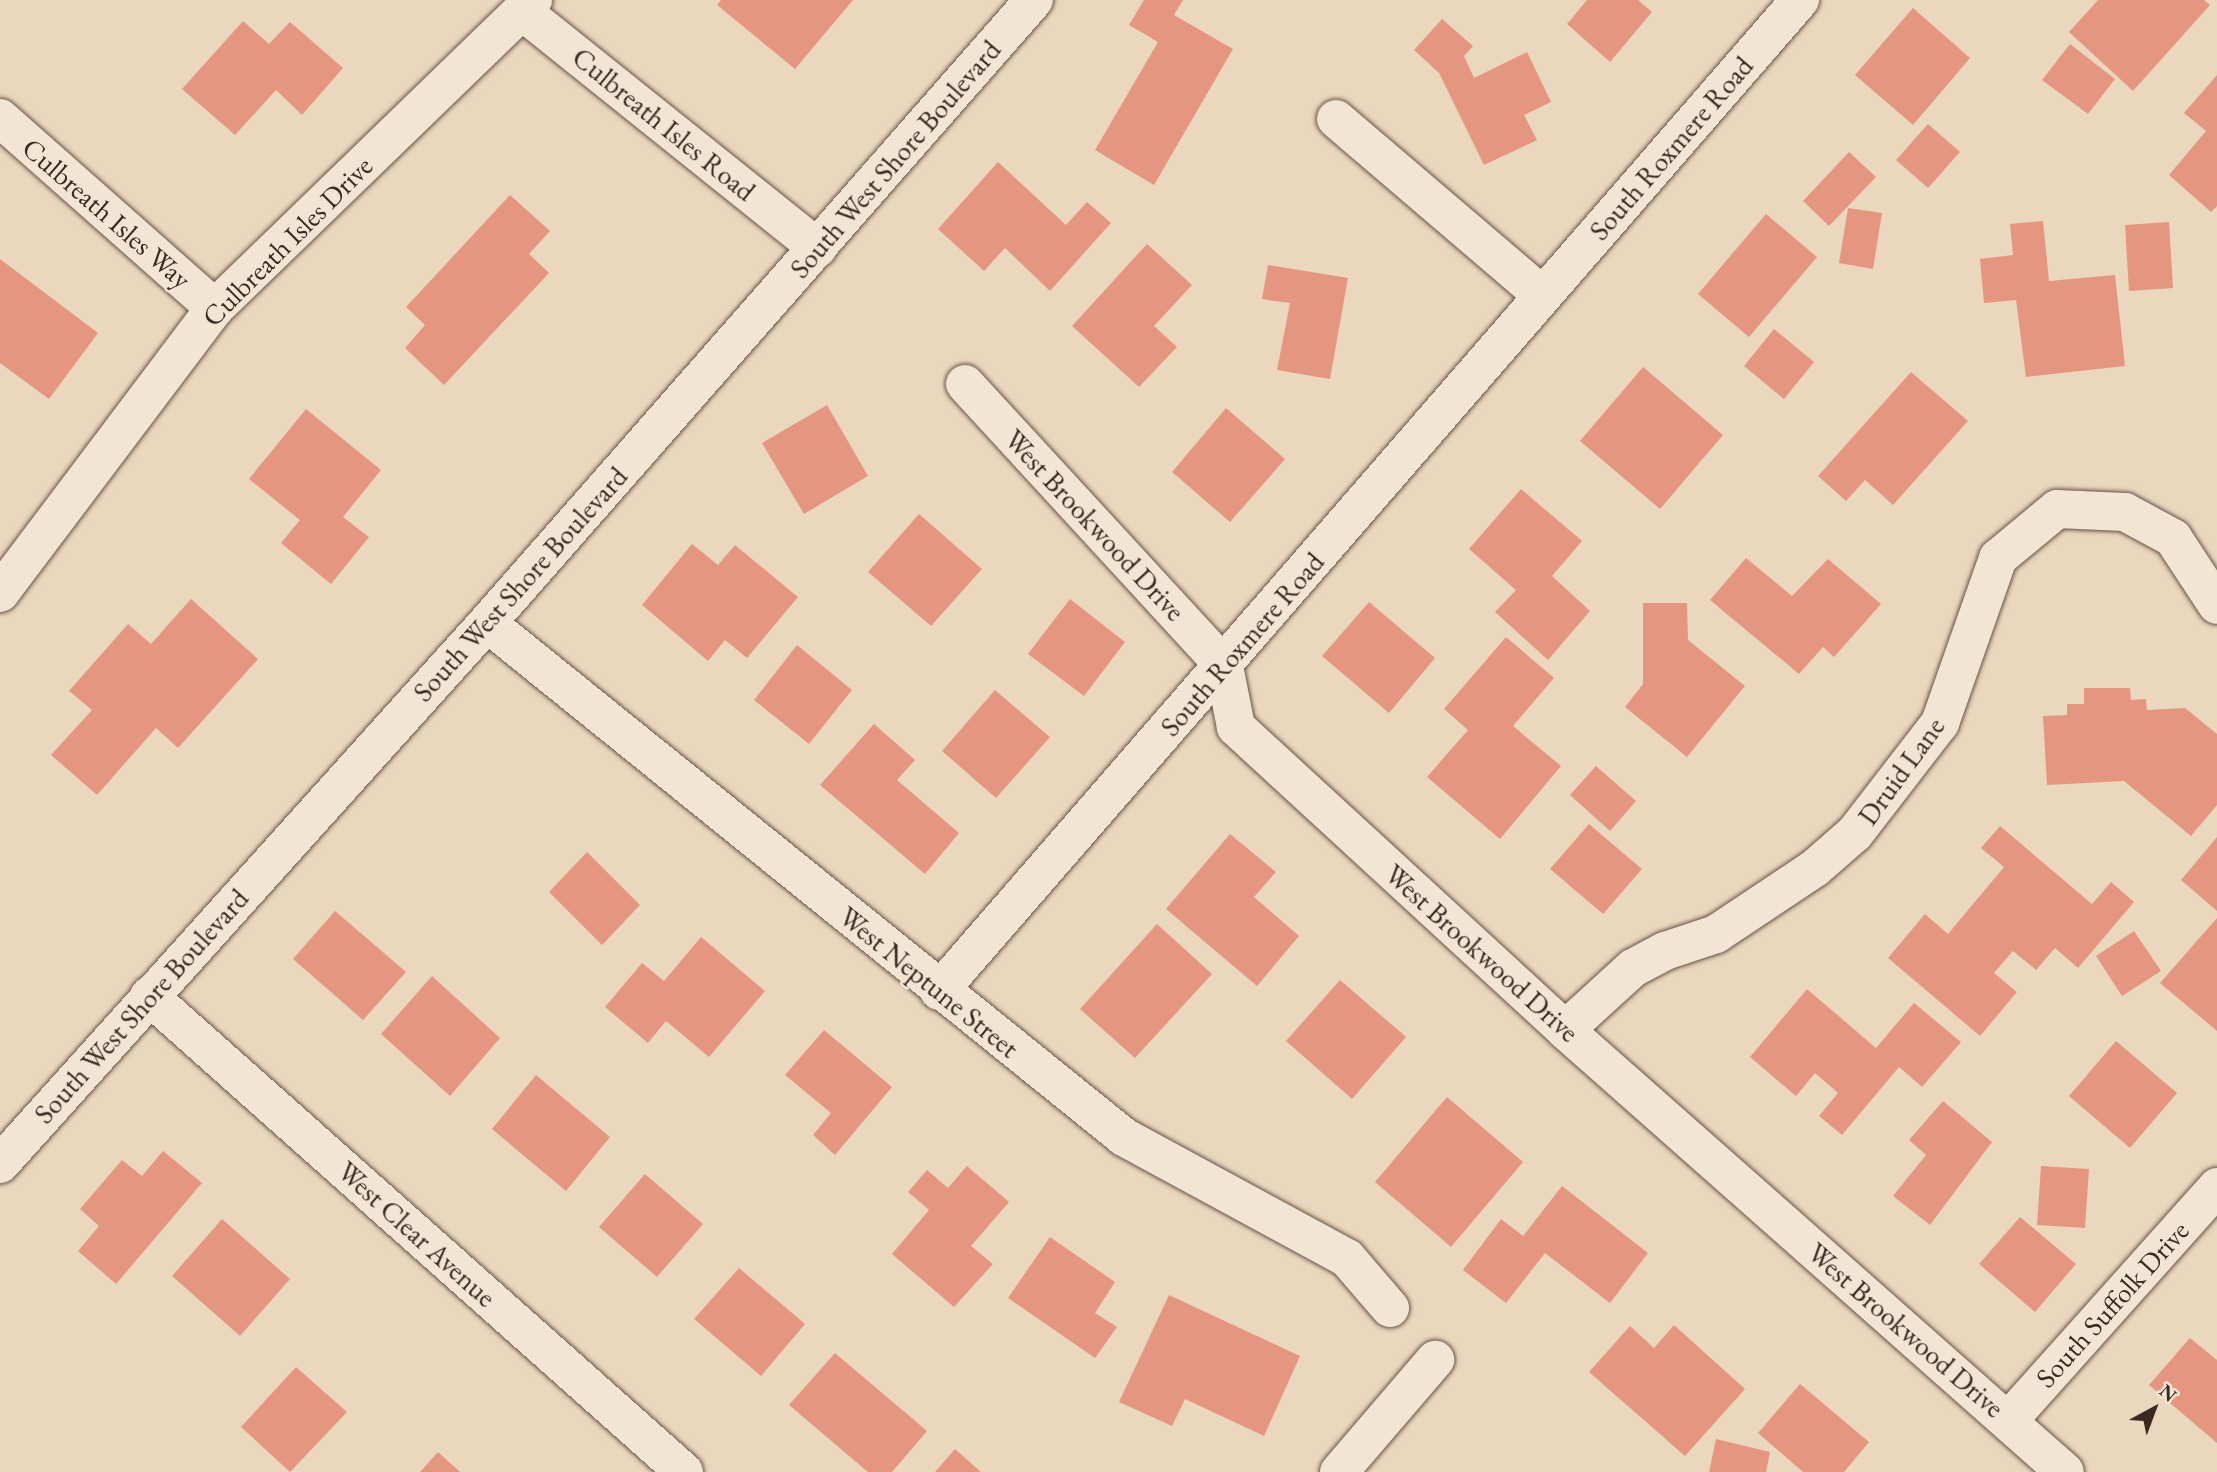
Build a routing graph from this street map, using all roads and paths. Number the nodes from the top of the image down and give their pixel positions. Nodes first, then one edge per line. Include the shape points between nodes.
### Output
1 (1034, 0) edge
2 (1800, 0) edge
3 (528, 6) edge
4 (0, 118) edge
5 (1336, 119) dead end
6 (818, 248) junction
7 (1543, 296) junction
8 (215, 308) junction
9 (965, 384) dead end
10 (0, 593) edge
11 (2217, 605) edge
12 (487, 623) junction
13 (1224, 666) junction
14 (939, 991) junction
15 (149, 996) junction
16 (1565, 1030) junction
17 (0, 1164) edge
18 (2217, 1187) edge
19 (1390, 1308) dead end
20 (1435, 1360) dead end
21 (2008, 1421) junction
22 (684, 1472) edge
23 (1339, 1472) edge
24 (2065, 1472) edge

1 - 6 street, South West Shore Boulevard
2 - 7 street, South Roxmere Road
3 - 6 street, Culbreath Isles Road
3 - 8 street, Culbreath Isles Drive
4 - 8 street, Culbreath Isles Way
5 - 7 street
6 - 12 street, South West Shore Boulevard
7 - 13 street, South Roxmere Road
8 - 10 street, Culbreath Isles Drive
9 - 13 street, West Brookwood Drive
11 - 16 street, Druid Lane via 2173,537 2125,512 2057,509 1998,558 1940,723 1855,833 1815,868 1716,934 1665,950 1633,968
12 - 14 street, West Neptune Street
12 - 15 street, South West Shore Boulevard
13 - 14 street, South Roxmere Road
13 - 16 street, West Brookwood Drive via 1236,727
14 - 19 street, West Neptune Street via 1124,1137 1347,1258
15 - 17 street, South West Shore Boulevard
15 - 22 street, West Clear Avenue
16 - 21 street, West Brookwood Drive
18 - 21 street, South Suffolk Drive
20 - 23 street
21 - 24 street, West Brookwood Drive

